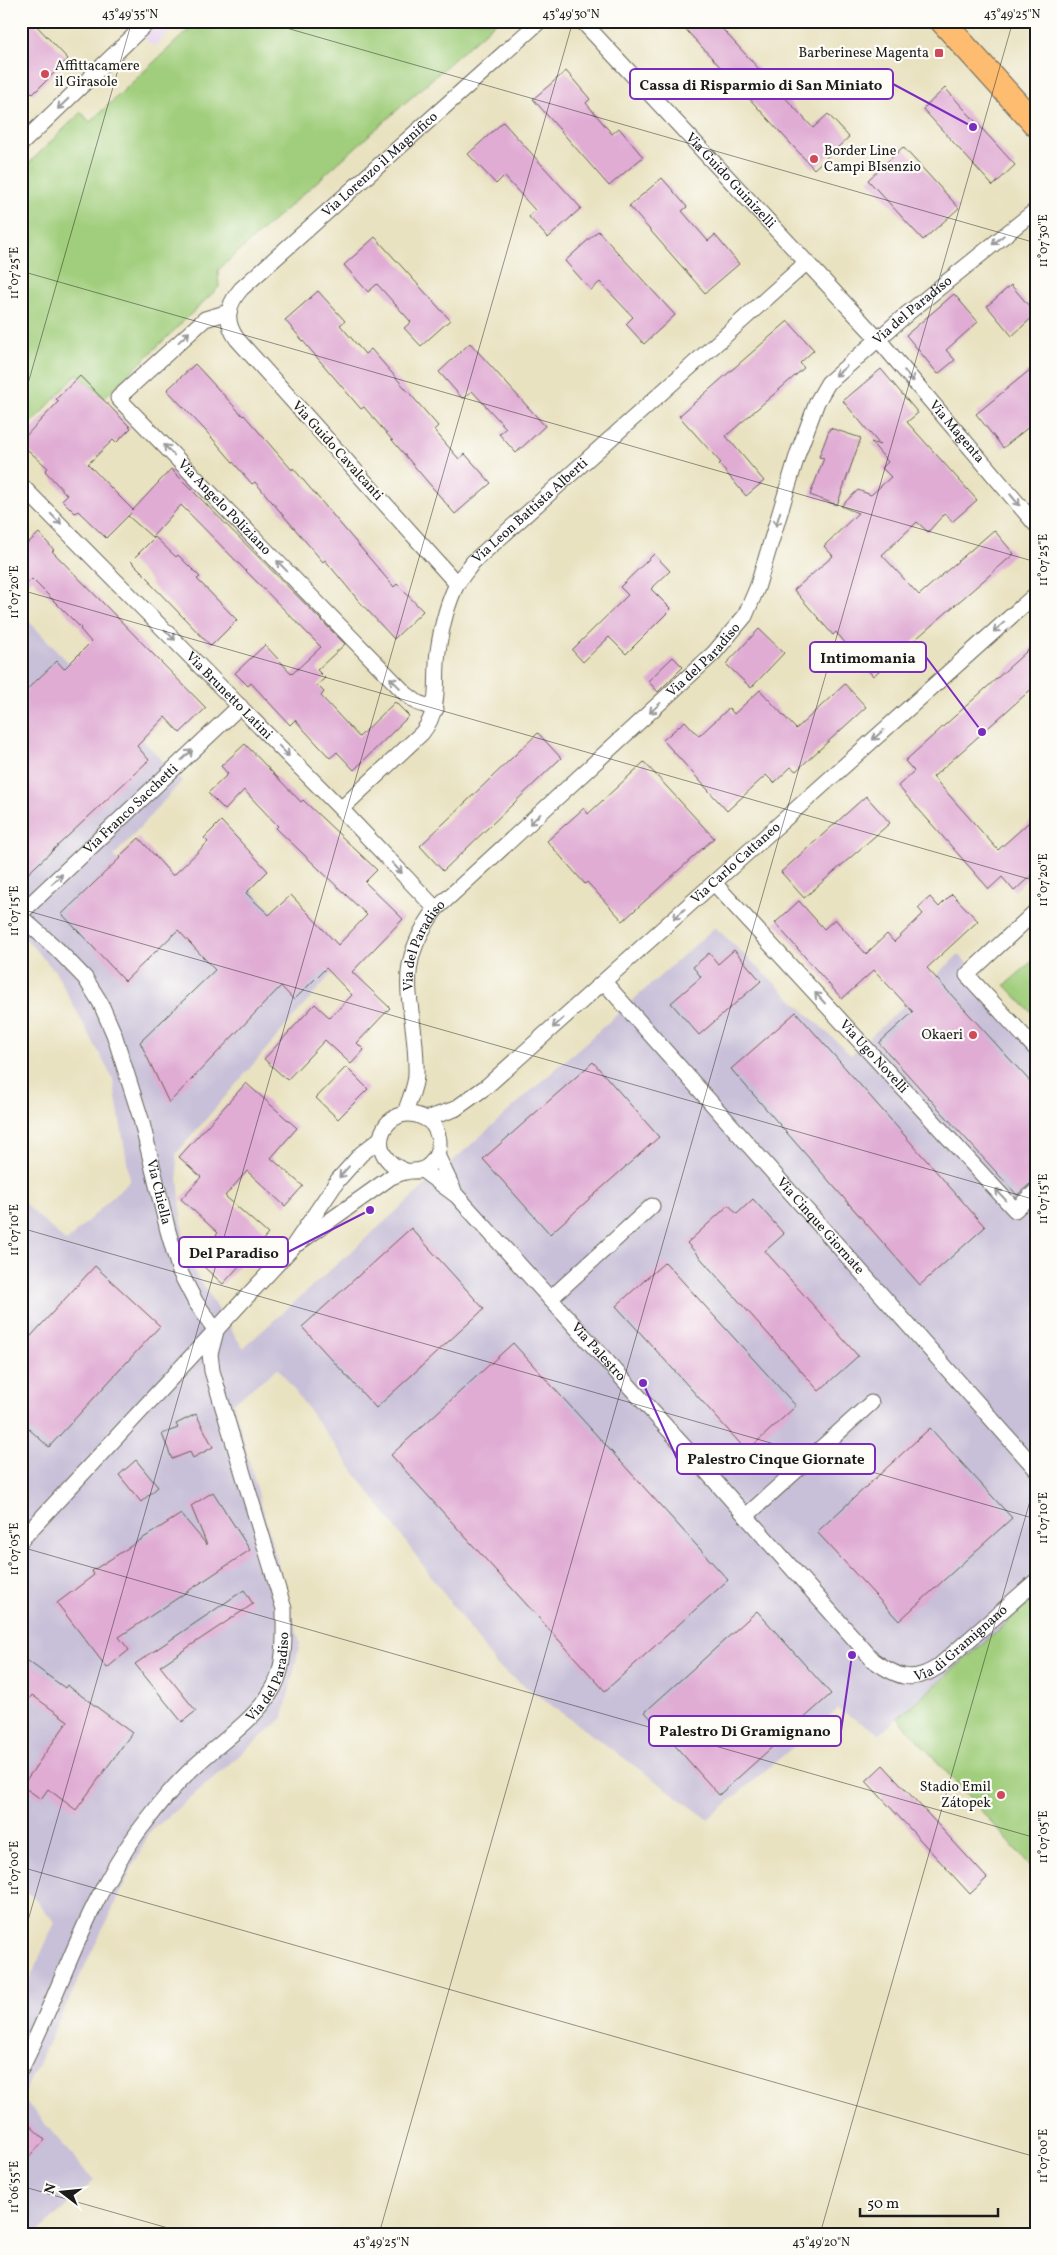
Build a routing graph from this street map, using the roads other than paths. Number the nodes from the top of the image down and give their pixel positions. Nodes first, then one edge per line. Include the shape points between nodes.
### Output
1 (149, 21) edge
2 (540, 21) edge
3 (582, 21) edge
4 (942, 21) edge
5 (1036, 125) edge
6 (21, 144) edge
7 (1036, 210) edge
8 (806, 263) junction
9 (228, 312) junction
10 (878, 339) junction
11 (21, 485) edge
12 (1036, 525) edge
13 (457, 584) junction
14 (1036, 594) edge
15 (240, 706) junction
16 (436, 709) junction
17 (341, 809) junction
18 (714, 883) junction
19 (436, 910) junction
20 (1036, 911) edge
21 (21, 913) edge
22 (21, 917) edge
23 (604, 982) junction
24 (1036, 1049) edge
25 (405, 1114) junction
26 (426, 1119) junction
27 (380, 1139) junction
28 (436, 1155) junction
29 (422, 1170) junction
30 (406, 1171) junction
31 (1036, 1191) edge
32 (456, 1195) junction
33 (652, 1206) dead end
34 (292, 1248) junction
35 (550, 1299) junction
36 (216, 1331) junction
37 (871, 1403) dead end
38 (1036, 1469) edge
39 (746, 1516) junction
40 (21, 1540) edge
41 (1036, 1581) edge
42 (904, 1677) joint
43 (21, 2069) edge

1 -> 6 street
2 - 9 street, Via Lorenzo il Magnifico via 240,289
3 - 8 street, Via Guido Guinizelli
4 - 5 main road
7 -> 10 street, Via del Paradiso
8 - 10 street, Via Guido Guinizelli
8 - 13 street, Via Leon Battista Alberti via 473,562
9 - 13 street, Via Guido Cavalcanti via 229,325 237,339
16 -> 9 street, Via Angelo Poliziano via 418,703 406,694 118,398 205,319
10 -> 12 street, Via Magenta
10 -> 19 street, Via del Paradiso via 828,383 817,402 798,453 758,588 744,616 714,653
11 -> 15 street, Via Brunetto Latini
13 - 16 street, Via Leon Battista Alberti via 438,649
14 -> 18 street, Via Carlo Cattaneo
15 -> 17 street, Via Brunetto Latini
21 -> 15 street, Via Franco Sacchetti
16 - 17 street via 422,733
17 -> 19 street, Via Brunetto Latini
18 -> 23 street, Via Carlo Cattaneo
31 -> 18 street, Via Ugo Novelli via 1016,1210
19 - 25 street, Via del Paradiso via 415,944 407,977 416,1048 416,1076
20 - 24 street via 967,974
22 - 36 street, Via Chiella via 63,954 85,978 100,1002 114,1034 141,1119 180,1272
23 -> 26 street, Via Carlo Cattaneo via 487,1086 455,1109
23 - 38 street, Via Cinque Giornate
25 - 26 street
25 - 27 street, Via del Paradiso via 388,1123
26 - 28 street via 432,1123 439,1138
27 - 30 street via 382,1154 388,1162
27 -> 34 street, Via del Paradiso via 361,1154 338,1180
28 - 29 street
28 - 32 street, Via Palestro
29 - 30 street, Via del Paradiso
29 - 32 street, Via Palestro
30 - 34 street, Via del Paradiso via 382,1183
32 - 35 street, Via Palestro
33 - 35 street
34 - 36 street, Via del Paradiso
35 - 39 street, Via Palestro
36 - 40 street
36 - 43 street, Via del Paradiso via 210,1354 212,1371 284,1609 285,1638 281,1662 274,1686 259,1708 165,1798 112,1872 84,1925
37 - 39 street
39 - 42 street, Via Palestro via 874,1660 888,1671
41 - 42 street, Via di Gramignano via 938,1667 928,1674

